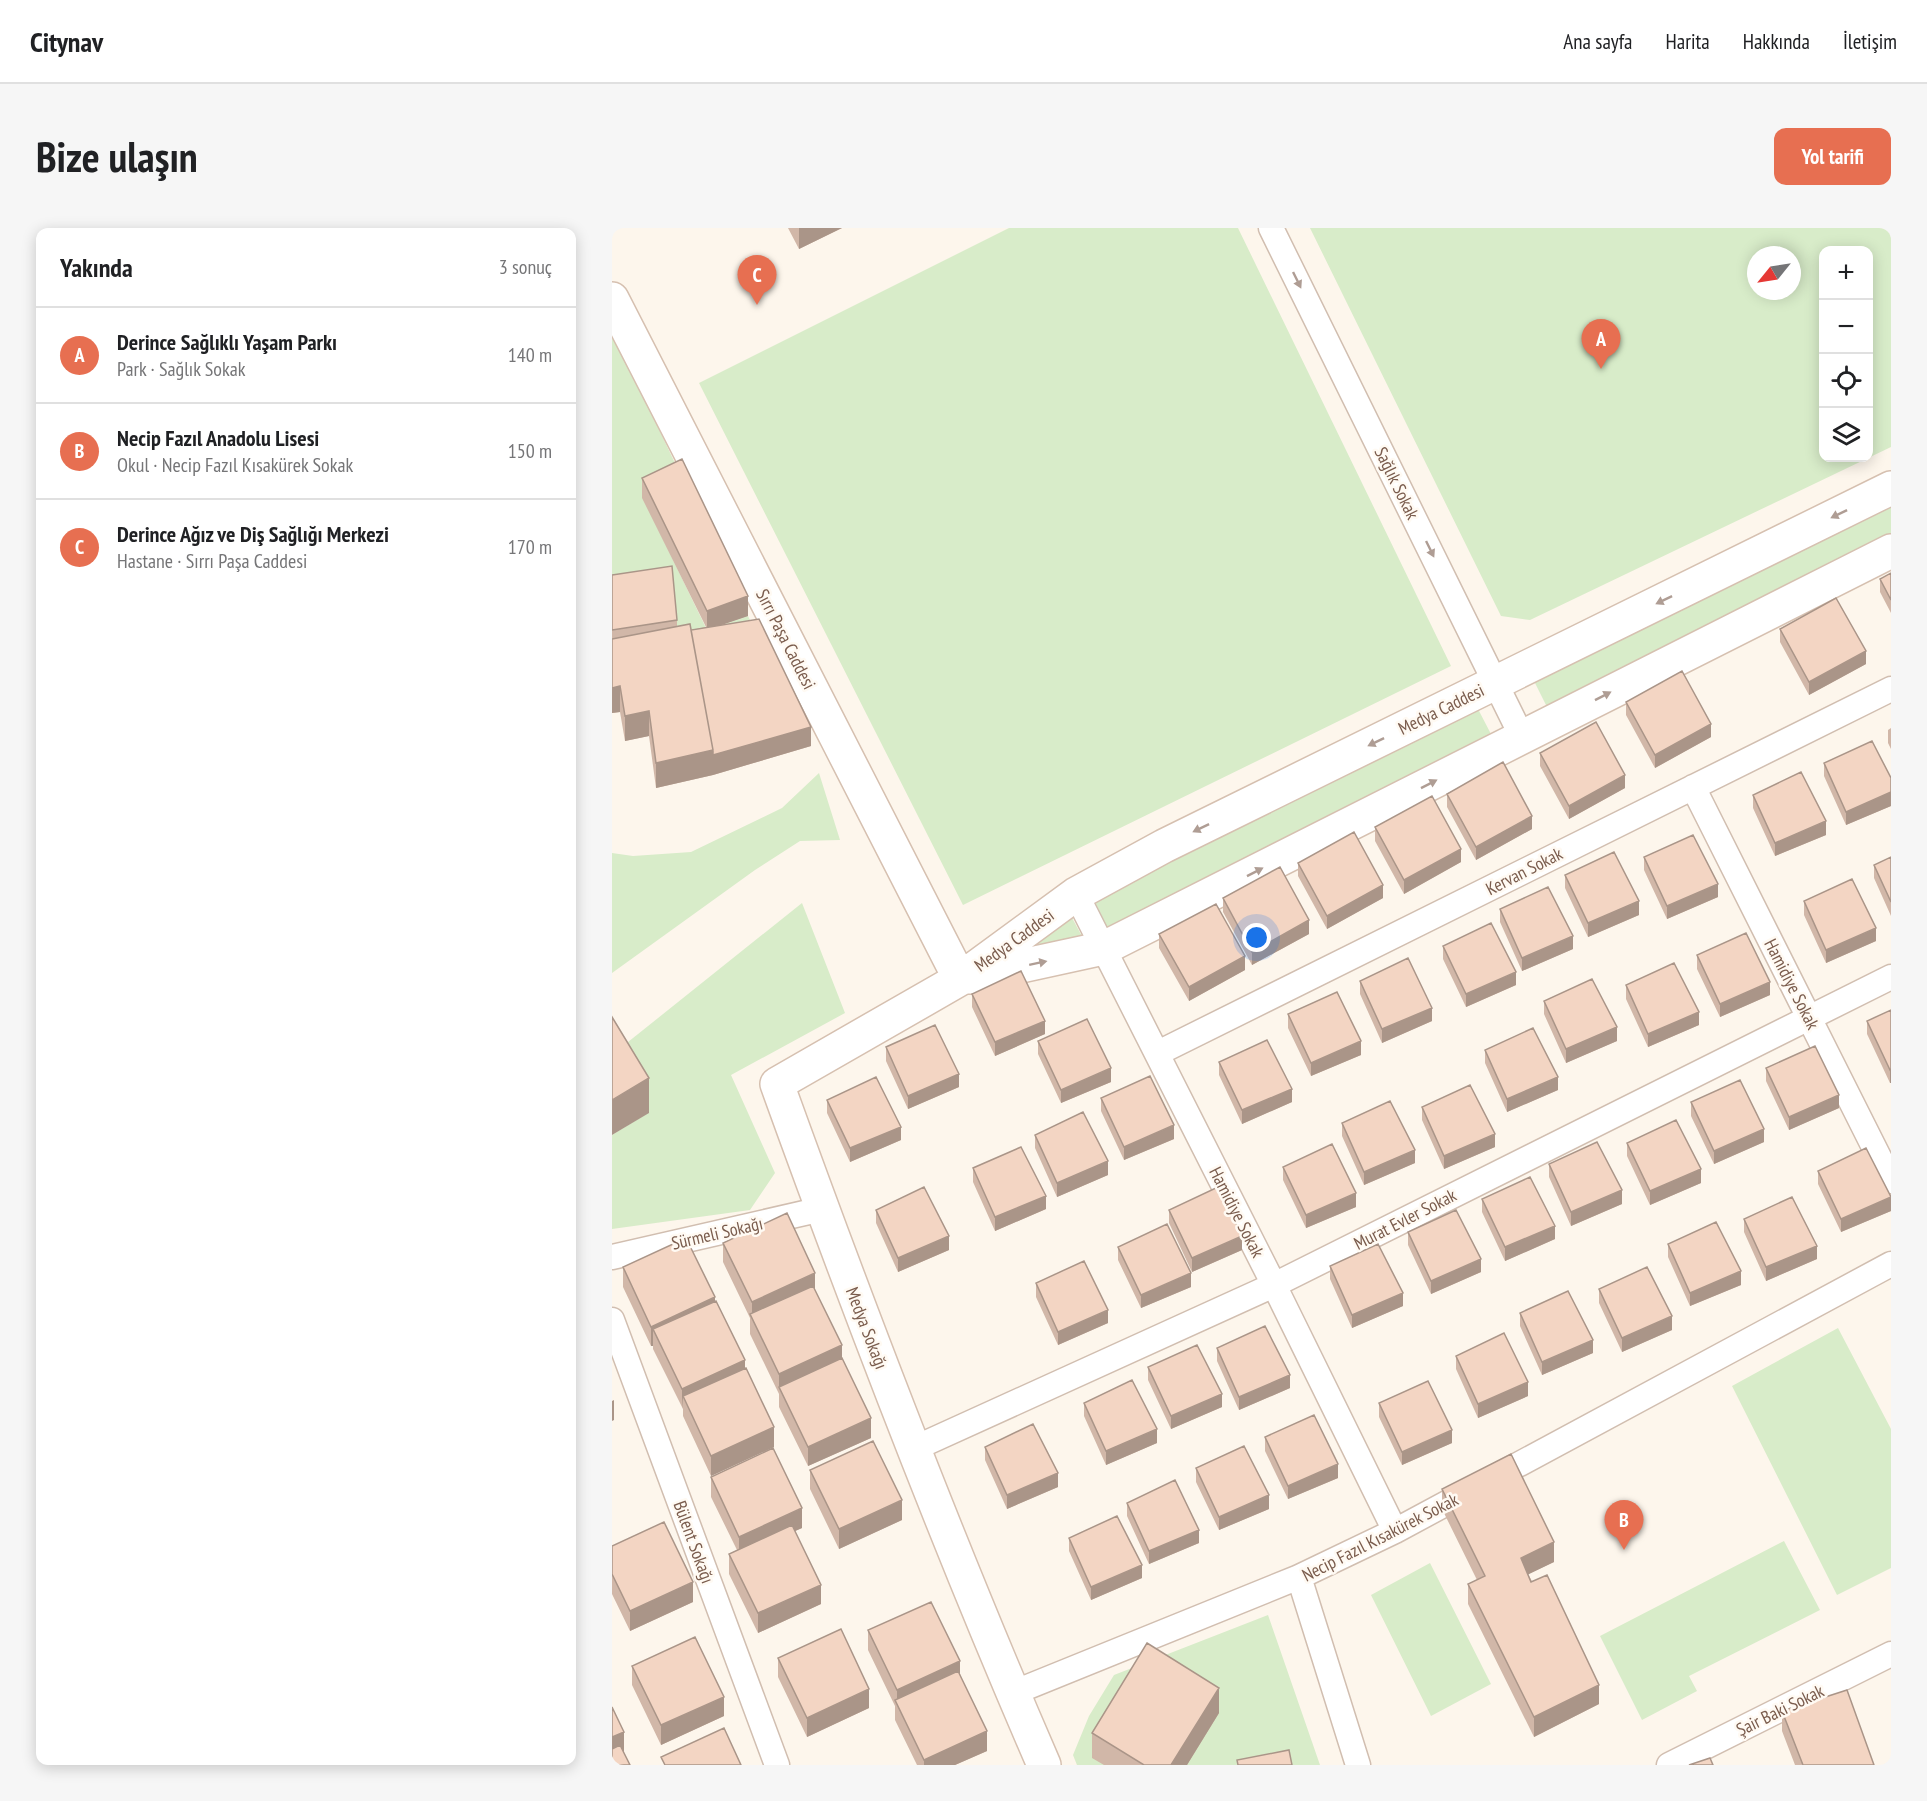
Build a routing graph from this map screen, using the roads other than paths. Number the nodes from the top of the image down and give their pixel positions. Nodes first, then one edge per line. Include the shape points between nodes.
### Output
1 (1271, 228) edge
2 (612, 299) edge
3 (1891, 488) edge
4 (1891, 550) edge
5 (1496, 682) junction
6 (1891, 689) edge
7 (1522, 737) junction
8 (1693, 787) junction
9 (1076, 894) junction
10 (1104, 948) junction
11 (1891, 977) edge
12 (960, 979) junction
13 (1808, 1018) junction
14 (1158, 1053) junction
15 (1891, 1181) edge
16 (822, 1209) junction
17 (612, 1257) edge
18 (1891, 1264) edge
19 (1274, 1285) junction
20 (612, 1320) edge
21 (913, 1449) junction
22 (1395, 1531) junction
23 (1299, 1577) junction
24 (1891, 1654) edge
25 (1012, 1693) junction
26 (777, 1765) edge
27 (1044, 1765) edge
28 (1358, 1765) edge
29 (1668, 1765) edge

1 -> 5 street, Sağlık Sokak
2 - 12 main road, Sırrı Paşa Caddesi
3 -> 5 main road, Medya Caddesi
7 -> 4 main road, Medya Caddesi
5 - 7 street, Sağlık Sokak
5 -> 9 main road, Medya Caddesi via 1164,846
6 - 8 street, Kervan Sokak
10 -> 7 main road, Medya Caddesi
8 - 13 street, Hamidiye Sokak
8 - 14 street, Kervan Sokak
9 - 10 street, Hamidiye Sokak
9 - 12 main road, Medya Caddesi
12 -> 10 main road, Medya Caddesi
10 - 14 street, Hamidiye Sokak
11 - 13 street, Murat Evler Sokak
12 - 16 main road, Medya Sokağı via 777,1084
13 - 15 street, Hamidiye Sokak
13 - 19 street, Murat Evler Sokak
14 - 19 street, Hamidiye Sokak
16 - 17 street, Sürmeli Sokağı
16 - 21 main road, Medya Sokağı
18 - 22 street, Necip Fazıl Kısakürek Sokak
19 - 21 street, Murat Evler Sokak
19 - 22 street, Hamidiye Sokak
20 - 26 street, Bülent Sokağı
21 - 25 main road, Medya Sokağı
22 - 23 street, Necip Fazıl Kısakürek Sokak
23 - 25 street, Necip Fazıl Kısakürek Sokak
23 - 28 street
24 - 29 street, Şair Baki Sokak
25 - 27 main road, Medya Sokağı

